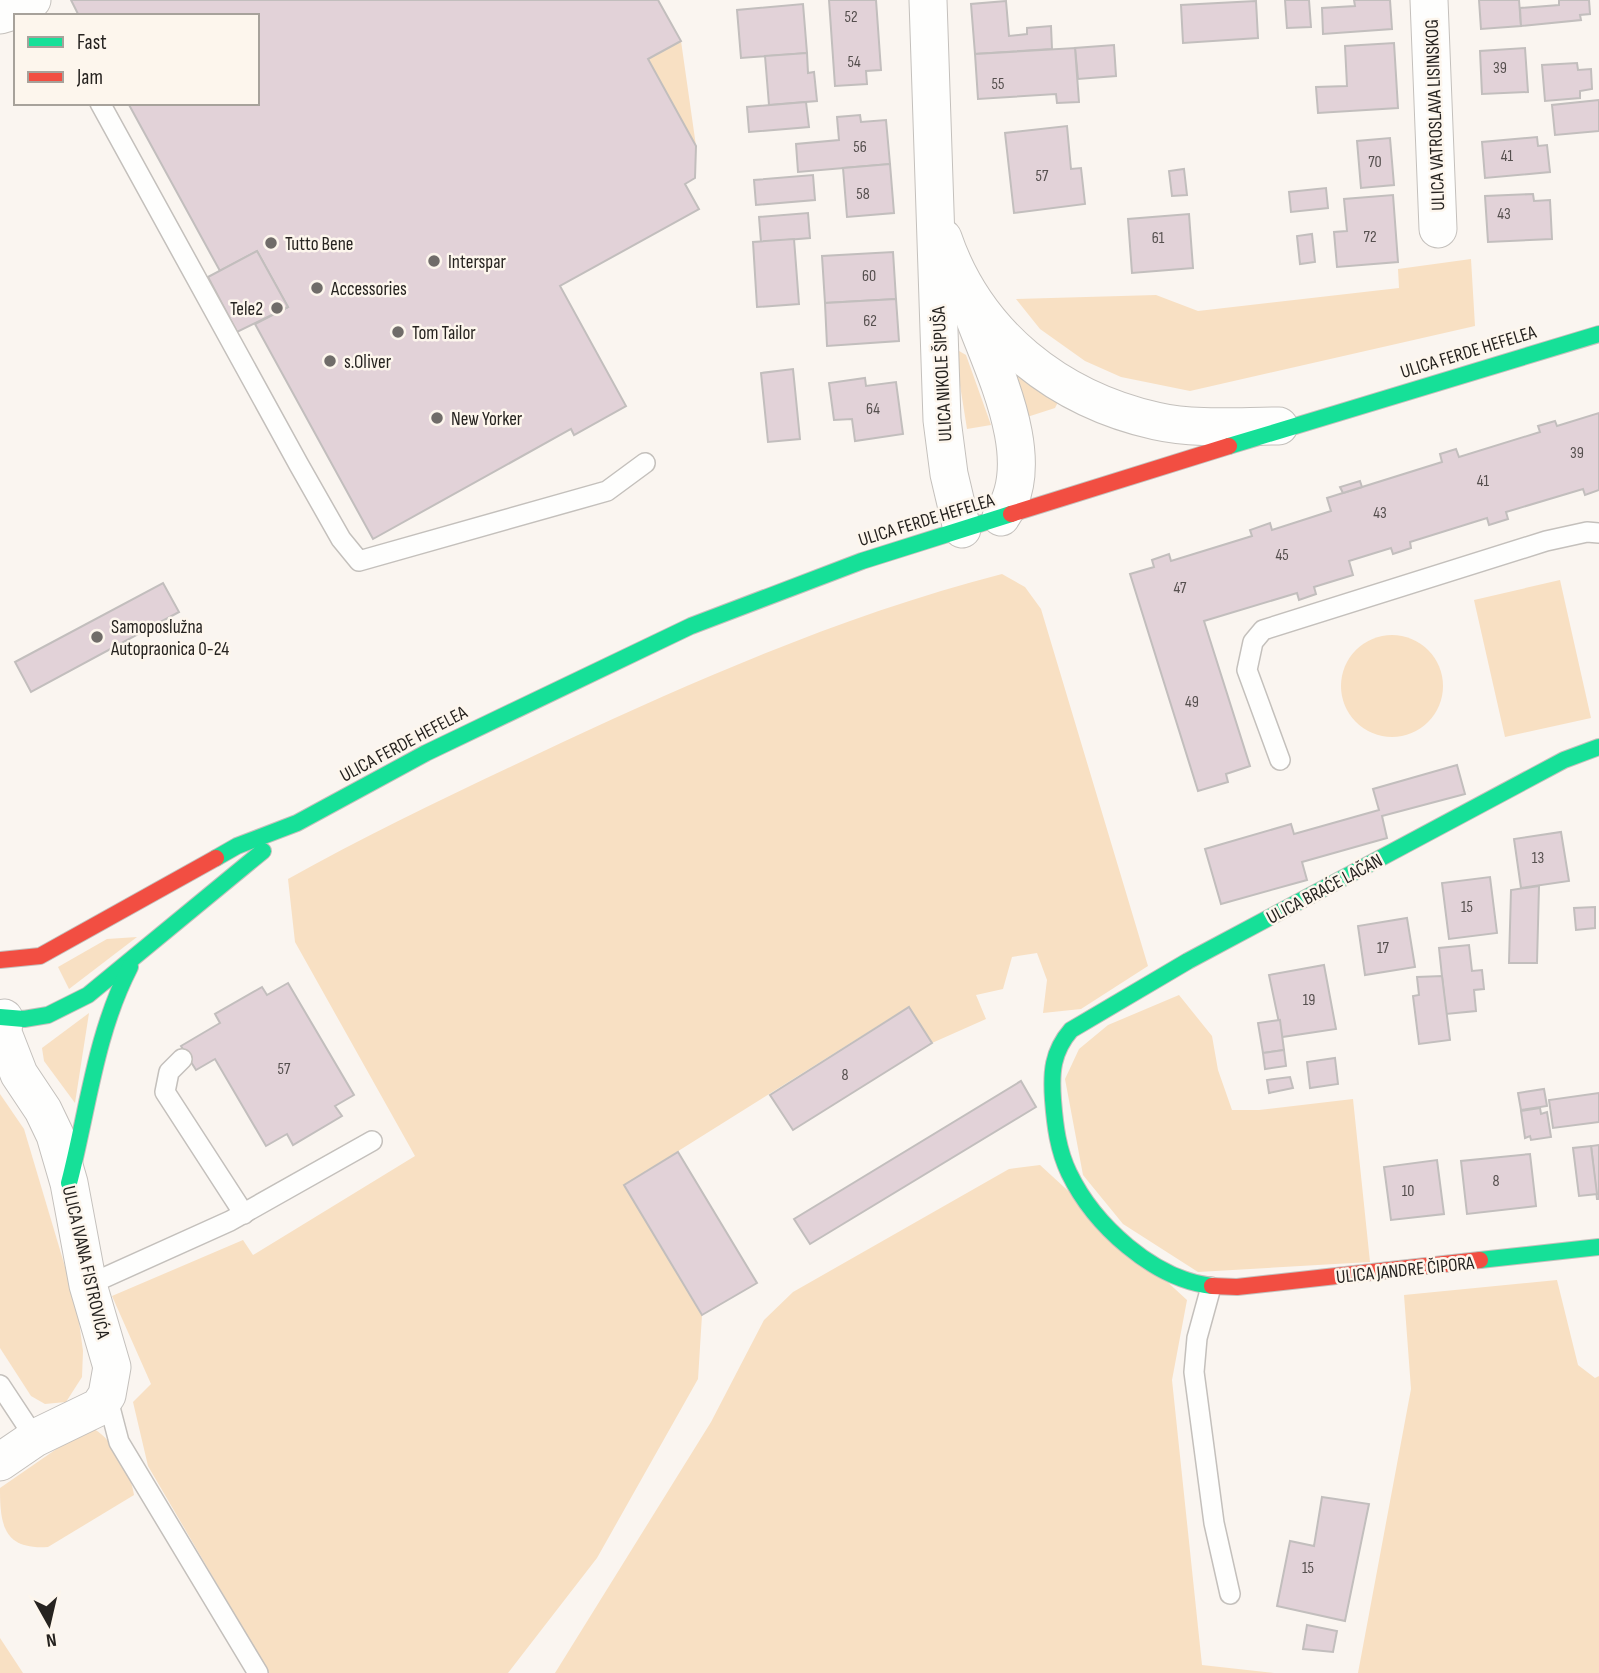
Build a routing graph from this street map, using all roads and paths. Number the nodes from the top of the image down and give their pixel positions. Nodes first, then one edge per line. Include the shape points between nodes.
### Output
1 (928, 0) edge
2 (1429, 0) edge
3 (101, 105) edge
4 (936, 217) junction
5 (1438, 229) dead end
6 (964, 290) junction
7 (1599, 334) edge
8 (1292, 426) junction
9 (645, 463) dead end
10 (1001, 517) junction
11 (962, 529) junction
12 (1599, 533) edge
13 (1599, 747) edge
14 (1280, 760) dead end
15 (297, 823) junction
16 (40, 956) junction
17 (137, 956) junction
18 (0, 960) edge
19 (24, 976) dead end
20 (5, 1010) edge
21 (1057, 1045) joint
22 (182, 1059) dead end
23 (372, 1141) dead end
24 (69, 1183) junction
25 (244, 1214) junction
26 (1599, 1247) edge
27 (88, 1284) junction
28 (1211, 1287) junction
29 (0, 1385) edge
30 (107, 1395) junction
31 (35, 1438) junction
32 (0, 1462) edge
33 (1230, 1594) dead end
34 (258, 1673) edge

1 - 4 street, ULICA NIKOLE ŠIPUŠA
2 - 5 street, ULICA VATROSLAVA LISINSKOG
3 - 9 lane via 299,465 359,561 607,491
4 - 6 street, ULICA NIKOLE ŠIPUŠA
4 - 11 street, ULICA NIKOLE ŠIPUŠA via 944,441
6 - 8 street, ULICA NIKOLE ŠIPUŠA via 1017,351 1060,382 1115,410 1192,426
6 - 10 street, ULICA NIKOLE ŠIPUŠA via 1016,451 1016,488
7 - 8 main road, ULICA FERDE HEFELEA
8 - 10 main road, ULICA FERDE HEFELEA
10 - 11 main road, ULICA FERDE HEFELEA
11 - 15 main road, ULICA FERDE HEFELEA via 845,566 691,626 425,753
12 - 14 lane via 1546,541 1263,629 1253,642 1247,670
13 - 21 main road, ULICA BRAĆE LAČAN via 1564,760 1188,961 1071,1030
15 - 16 main road, ULICA FERDE HEFELEA via 237,846
15 - 17 main road, ULICA FERDE HEFELEA
16 - 18 main road, ULICA FERDE HEFELEA
16 - 19 main road
17 - 20 main road, ULICA FERDE HEFELEA via 88,995 48,1015
17 - 24 main road via 105,1019
20 - 24 street, ULICA IVANA FISTROVIĆA via 3,1033 9,1053 55,1135
21 - 28 main road, ULICA JANDRE ČIPORA via 1052,1073 1055,1130 1078,1187 1117,1233 1144,1256
22 - 25 lane via 169,1072 165,1092
23 - 25 lane
24 - 27 street, ULICA IVANA FISTROVIĆA
25 - 27 lane
26 - 28 main road, ULICA JANDRE ČIPORA
27 - 30 street, ULICA IVANA FISTROVIĆA via 112,1367
28 - 33 lane via 1197,1338 1194,1372 1214,1523
29 - 31 lane
30 - 31 street via 99,1407
30 - 34 lane via 119,1442
31 - 32 street

